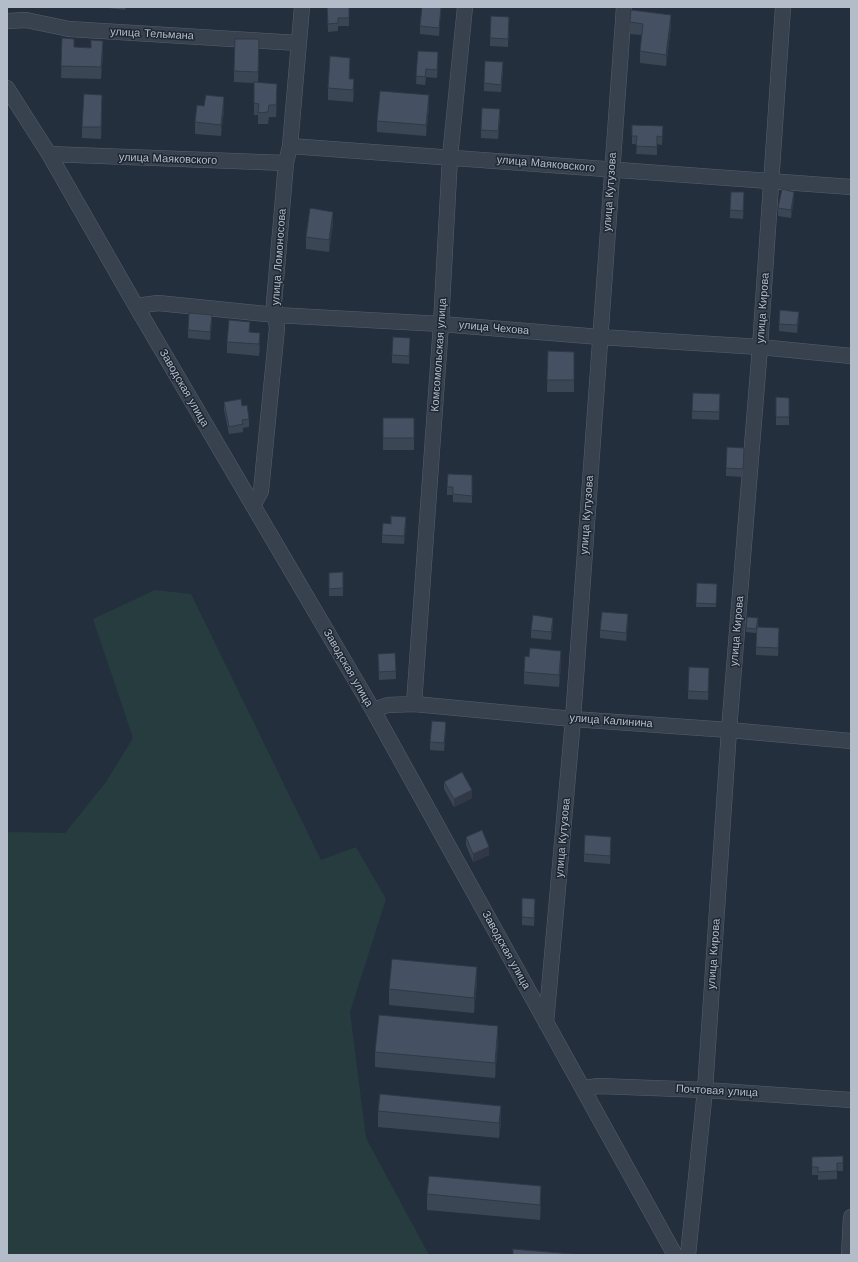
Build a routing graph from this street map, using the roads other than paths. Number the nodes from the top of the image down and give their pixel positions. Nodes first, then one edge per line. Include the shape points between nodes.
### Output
1 (302, 7) edge
2 (465, 7) edge
3 (624, 7) edge
4 (783, 7) edge
5 (7, 21) edge
6 (298, 43) junction
7 (7, 88) edge
8 (290, 146) junction
9 (49, 154) junction
10 (450, 157) junction
11 (286, 163) junction
12 (612, 170) junction
13 (772, 181) junction
14 (851, 187) edge
15 (136, 306) junction
16 (276, 315) junction
17 (441, 324) junction
18 (600, 337) junction
19 (760, 347) junction
20 (851, 356) edge
21 (252, 506) junction
22 (414, 704) junction
23 (373, 710) junction
24 (573, 719) junction
25 (729, 730) junction
26 (851, 741) edge
27 (546, 1023) junction
28 (583, 1088) junction
29 (705, 1090) junction
30 (851, 1100) edge
31 (851, 1217) edge
32 (675, 1255) edge
33 (688, 1255) edge
34 (848, 1255) edge

1 - 6 street, улица Ломоносова
2 - 10 street, Комсомольская улица
3 - 12 street, улица Кутузова
4 - 13 street, улица Кирова
5 - 6 street, улица Тельмана via 26,20 69,29
6 - 8 street, улица Ломоносова
7 - 9 street, Заводская улица
8 - 10 street, улица Маяковского
8 - 11 street, улица Ломоносова
9 - 11 street, улица Маяковского
9 - 15 street, Заводская улица
10 - 12 street, улица Маяковского
10 - 17 street, Комсомольская улица
11 - 16 street, улица Ломоносова via 274,303
12 - 13 street, улица Маяковского
12 - 18 street, улица Кутузова
13 - 14 street, улица Маяковского
13 - 19 street, улица Кирова
15 - 16 street, улица Чехова via 158,303
15 - 21 street, Заводская улица
16 - 17 street, улица Чехова
16 - 21 street, улица Ломоносова via 277,328 260,491
17 - 18 street, улица Чехова
17 - 22 street, Комсомольская улица
18 - 19 street, улица Чехова
18 - 24 street, улица Кутузова
19 - 20 street, улица Чехова
19 - 25 street, улица Кирова
21 - 23 street, Заводская улица
22 - 23 street, улица Калинина via 388,705
22 - 24 street, улица Калинина
23 - 27 street, Заводская улица
24 - 25 street, улица Калинина
24 - 27 street, улица Кутузова
25 - 26 street, улица Калинина
25 - 29 street, улица Кирова
27 - 28 street, Заводская улица
28 - 29 street, Почтовая улица via 599,1086
28 - 32 street, Заводская улица
29 - 30 street, Почтовая улица
29 - 33 street, улица Кирова
31 - 34 street

